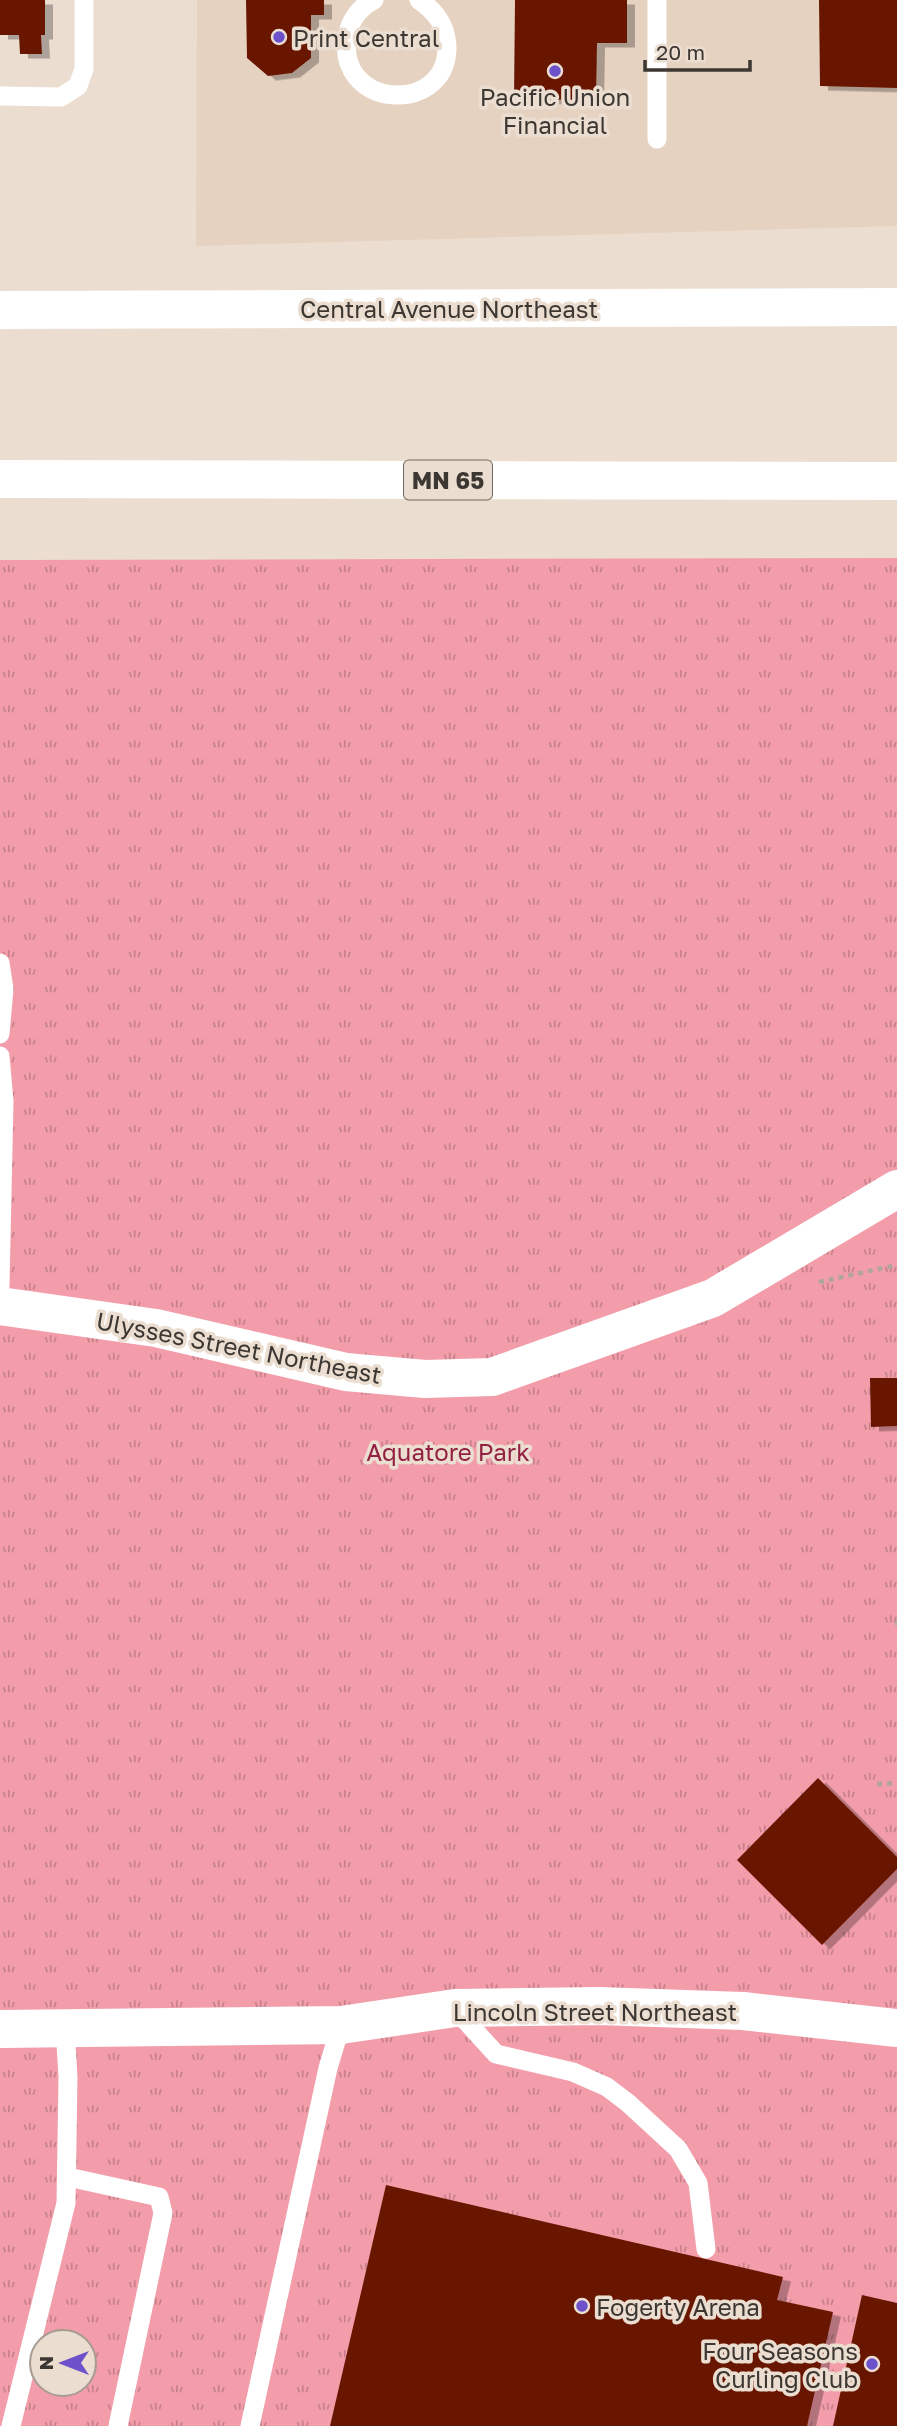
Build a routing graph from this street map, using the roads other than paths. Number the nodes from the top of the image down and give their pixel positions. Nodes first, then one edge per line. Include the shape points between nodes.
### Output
1 (84, 0) edge
2 (374, 0) edge
3 (419, 0) edge
4 (657, 0) edge
5 (0, 96) edge
6 (657, 139) dead end
7 (897, 307) edge
8 (0, 310) edge
9 (0, 479) edge
10 (897, 481) edge
11 (0, 963) edge
12 (0, 1034) edge
13 (0, 1056) edge
14 (897, 1189) edge
15 (0, 1286) edge
16 (0, 1307) edge
17 (455, 2008) junction
18 (341, 2025) junction
19 (65, 2028) junction
20 (897, 2028) edge
21 (0, 2029) edge
22 (68, 2177) junction
23 (706, 2249) dead end
24 (11, 2426) edge
25 (117, 2426) edge
26 (250, 2426) edge

1 - 5 lane via 84,69 78,86 61,97
2 - 3 lane via 356,13 349,28 347,60 367,87 400,96 430,83 447,54 441,20
4 - 6 lane
7 - 8 main road, Central Avenue Northeast
9 - 10 main road, MN 65
11 - 12 lane via 4,989
13 - 15 lane via 4,1101
14 - 16 main road, Ulysses Street Northeast via 713,1298 492,1377 425,1379 346,1373 156,1328
17 - 18 main road, Lincoln Street Northeast
17 - 20 main road, Lincoln Street Northeast via 743,2011
17 - 23 lane via 496,2054 573,2072 607,2087 678,2149 698,2182
18 - 19 main road, Lincoln Street Northeast
18 - 26 lane
19 - 21 main road, Lincoln Street Northeast
19 - 22 lane
22 - 24 lane via 66,2203
22 - 25 lane via 159,2197 163,2213

